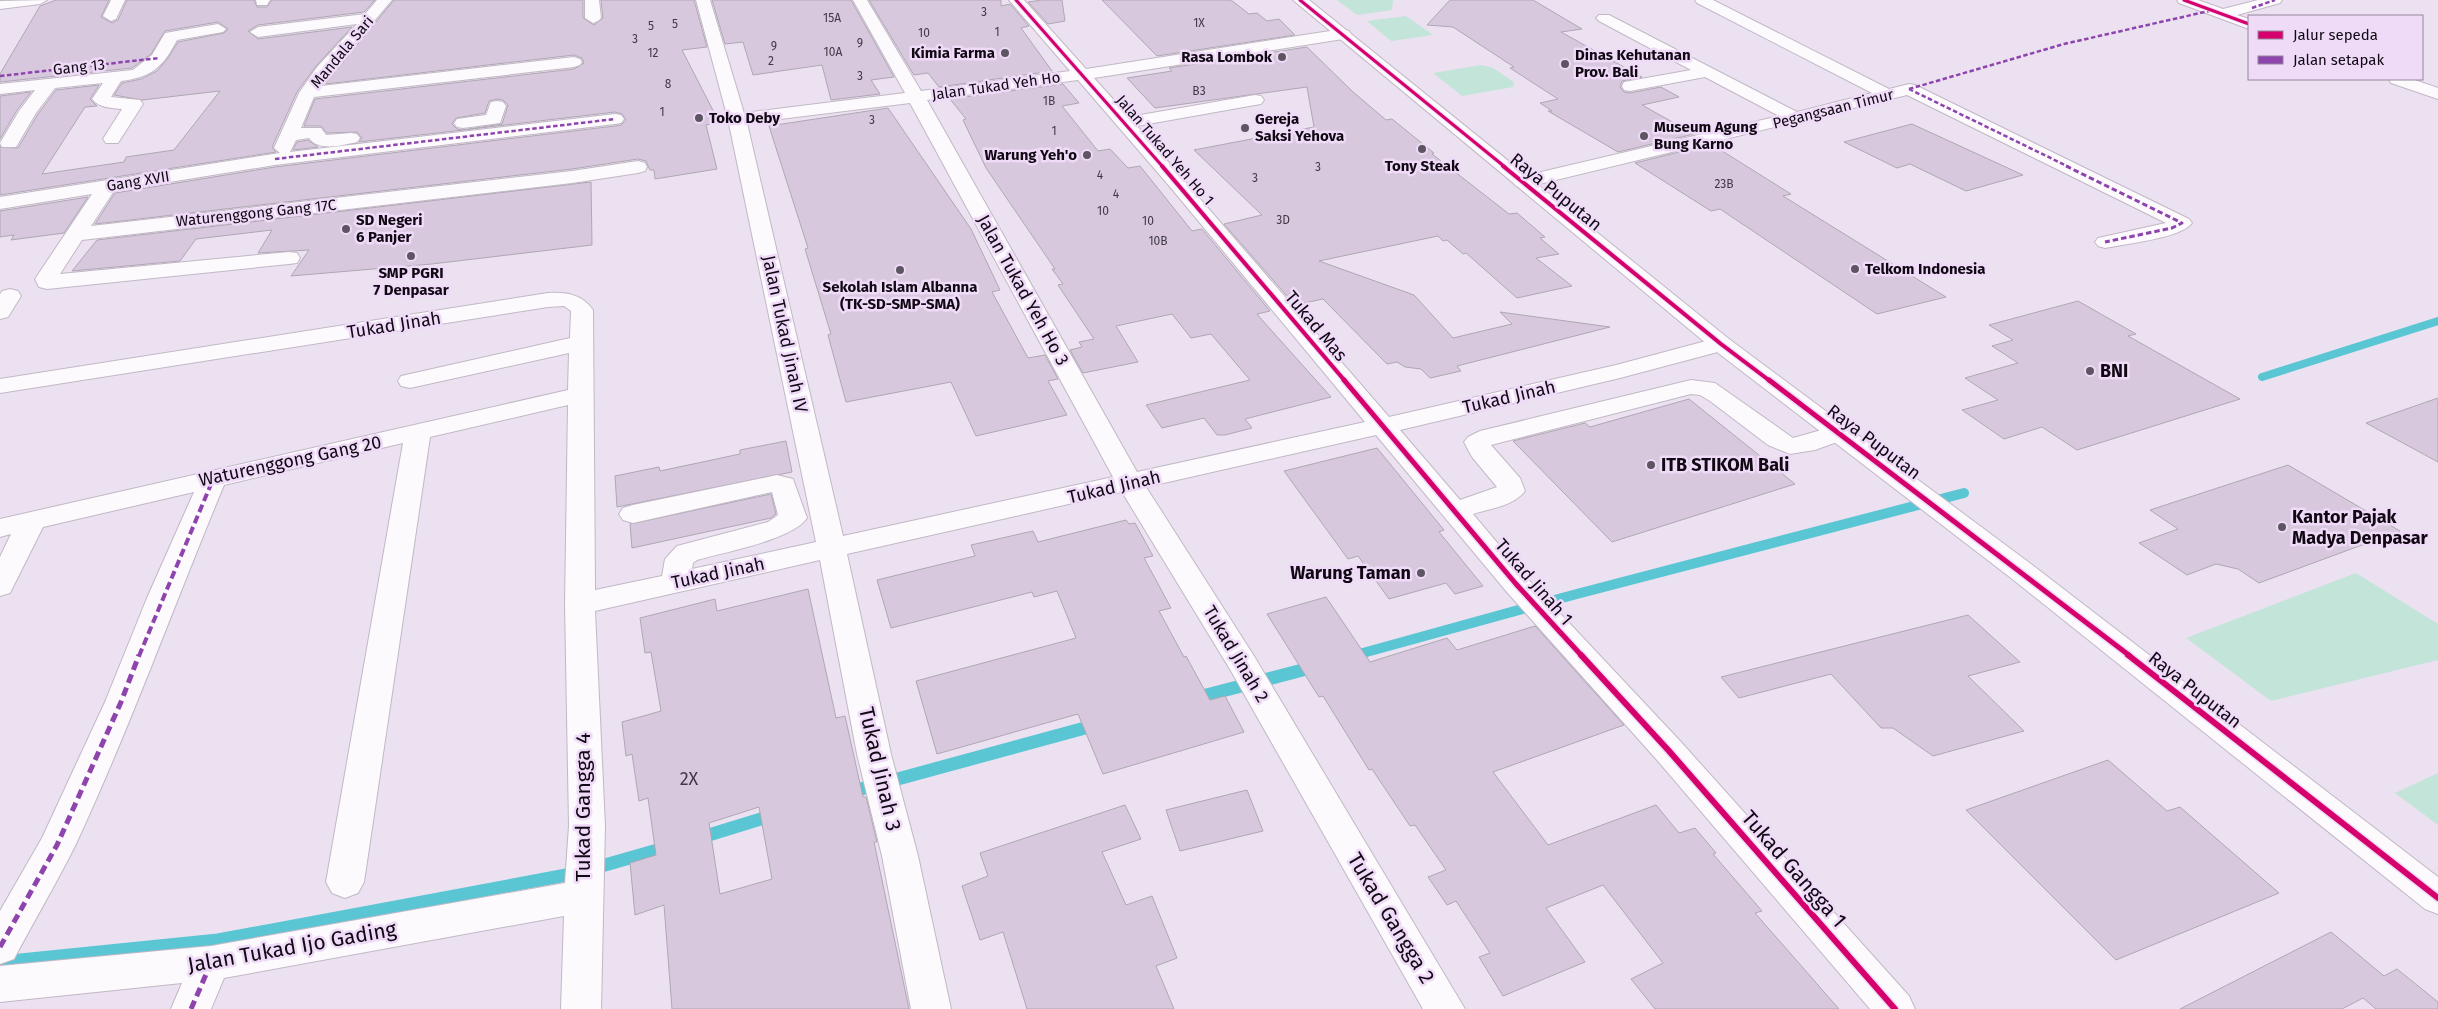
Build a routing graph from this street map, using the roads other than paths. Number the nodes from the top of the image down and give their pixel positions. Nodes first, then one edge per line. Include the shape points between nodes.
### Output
1 (40, 0) edge
2 (118, 0) edge
3 (385, 0) edge
4 (592, 0) edge
5 (860, 0) edge
6 (1016, 0) edge
7 (1300, 0) edge
8 (1702, 0) edge
9 (2184, 0) edge
10 (2276, 0) edge
11 (0, 4) edge
12 (704, 4) edge
13 (2222, 14) junction
14 (111, 16) dead end
15 (370, 18) junction
16 (593, 18) dead end
17 (1604, 18) dead end
18 (2248, 24) edge
19 (218, 29) dead end
20 (258, 32) dead end
21 (1343, 34) junction
22 (158, 58) junction
23 (574, 62) dead end
24 (1706, 72) junction
25 (1082, 73) junction
26 (0, 76) edge
27 (115, 77) junction
28 (2401, 80) edge
29 (49, 84) junction
30 (1630, 86) dead end
31 (0, 89) edge
32 (308, 93) junction
33 (2438, 94) edge
34 (1888, 95) junction
35 (916, 97) junction
36 (1254, 100) dead end
37 (497, 106) dead end
38 (1268, 115) dead end
39 (1795, 118) junction
40 (615, 119) dead end
41 (737, 119) junction
42 (1125, 123) junction
43 (289, 135) junction
44 (1153, 136) junction
45 (112, 139) dead end
46 (9, 143) dead end
47 (275, 159) junction
48 (638, 167) dead end
49 (1523, 182) junction
50 (107, 186) junction
51 (0, 203) edge
52 (77, 234) junction
53 (2105, 242) dead end
54 (1228, 244) joint
55 (289, 258) dead end
56 (581, 343) junction
57 (1721, 344) junction
58 (410, 381) dead end
59 (0, 386) edge
60 (580, 395) junction
61 (1383, 426) junction
62 (418, 433) junction
63 (1839, 433) junction
64 (214, 477) junction
65 (1130, 483) junction
66 (1454, 510) junction
67 (633, 514) dead end
68 (32, 521) junction
69 (0, 528) edge
70 (832, 549) junction
71 (676, 582) junction
72 (0, 586) edge
73 (580, 604) junction
74 (1669, 751) joint
75 (1338, 827) joint
76 (345, 882) dead end
77 (583, 890) junction
78 (2438, 898) edge
79 (4, 941) edge
80 (211, 963) junction
81 (0, 984) edge
82 (928, 1000) edge
83 (191, 1009) edge
84 (581, 1009) edge
85 (1445, 1009) edge
86 (1896, 1009) edge

1 - 11 street
2 - 14 street
3 - 15 street, Mandala Sari
4 - 16 street
5 - 35 street, Jalan Tukad Yeh Ho 3
6 - 25 street, Jalan Tukad Yeh Ho 1
7 - 21 street, Raya Puputan
8 - 34 street
9 - 13 street
10 - 13 street
12 - 41 street, Jalan Tukad Jinah IV
13 - 18 street
15 - 20 street
15 - 32 street, Mandala Sari
17 - 24 street
19 - 22 street via 171,36
21 - 25 street, Jalan Tukad Yeh Ho
21 - 49 street, Raya Puputan
22 - 26 street, Gang 13
22 - 27 street via 143,72
23 - 32 street
24 - 30 street
24 - 39 street
25 - 35 street, Jalan Tukad Yeh Ho
25 - 42 street, Jalan Tukad Yeh Ho 1
27 - 29 street
27 - 45 street via 101,99 134,104
28 - 33 street
29 - 31 street
29 - 46 street
32 - 43 street, Mandala Sari
34 - 39 street, Pegangsaan Timur
34 - 53 street, Pegangsaan Timur via 1909,89 2182,224
35 - 41 street, Jalan Tukad Yeh Ho
35 - 65 street, Jalan Tukad Yeh Ho 3
36 - 42 street
37 - 43 street via 494,119 330,141 319,140 315,132
38 - 44 street via 1249,115
39 - 49 street, Pegangsaan Timur
40 - 47 street, Gang XVII
41 - 70 street, Jalan Tukad Jinah IV
42 - 44 street, Jalan Tukad Yeh Ho 1
43 - 47 street, Mandala Sari
44 - 54 street, Jalan Tukad Yeh Ho 1
47 - 50 street, Gang XVII
48 - 52 street, Waturenggong Gang 17C
49 - 57 street, Raya Puputan
50 - 51 street, Gang XVII
50 - 52 street
52 - 55 street via 47,282
54 - 61 street, Tukad Mas
56 - 58 street
56 - 59 street, Tukad Jinah via 582,310 575,302 548,300
56 - 60 street, Tukad Jinah
57 - 61 street, Tukad Jinah via 1620,372
57 - 63 street, Raya Puputan
60 - 62 street, Waturenggong Gang 20
60 - 73 street, Tukad Jinah
61 - 65 street, Tukad Jinah
61 - 66 street, Tukad Jinah 1
62 - 64 street, Waturenggong Gang 20
62 - 76 street
63 - 66 street via 1790,446 1706,388 1691,387 1489,436 1477,442 1510,484 1511,491
63 - 78 street, Raya Puputan via 2029,577
64 - 68 street, Waturenggong Gang 20
64 - 79 street via 122,702 57,845
65 - 70 street, Tukad Jinah
65 - 75 street, Tukad Jinah 2 via 1243,664
66 - 74 street, Tukad Jinah 1 via 1564,638
67 - 71 street via 770,484 783,485 794,518 790,522 687,553 678,559
68 - 69 street, Waturenggong Gang 20
68 - 72 street
70 - 71 street, Tukad Jinah
70 - 82 street, Tukad Jinah 3 via 874,754 900,856
71 - 73 street, Tukad Jinah
73 - 77 street, Tukad Gangga 4 via 587,826
74 - 86 street, Tukad Gangga 1
75 - 85 street, Tukad Gangga 2
77 - 80 street, Jalan Tukad Ijo Gading
77 - 84 street, Tukad Gangga 4
80 - 81 street, Jalan Tukad Ijo Gading
80 - 83 street

